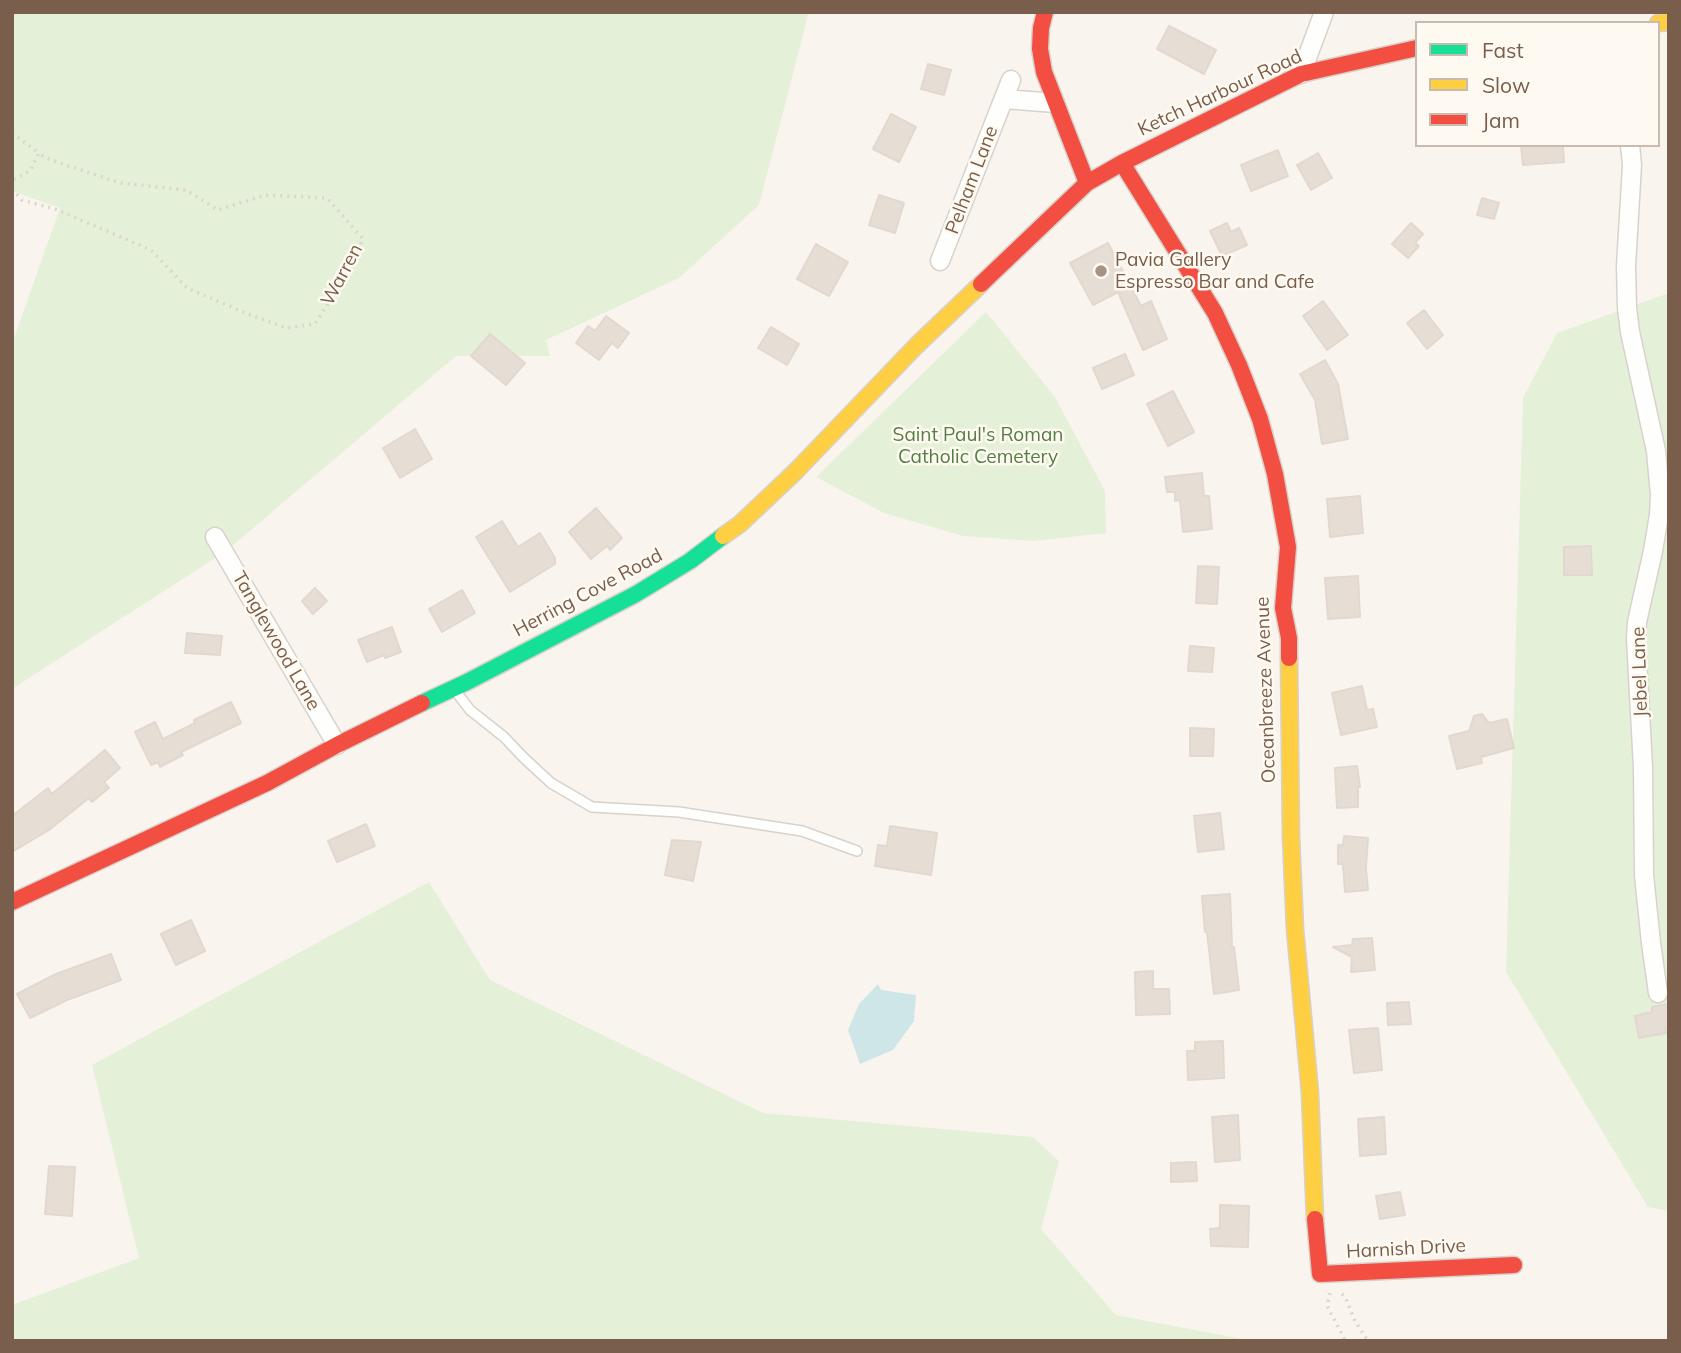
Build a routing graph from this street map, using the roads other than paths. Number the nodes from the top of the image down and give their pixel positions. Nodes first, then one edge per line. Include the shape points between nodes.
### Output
1 (1045, 12) edge
2 (1324, 12) edge
3 (1415, 48) edge
4 (1301, 74) junction
5 (1011, 80) dead end
6 (1004, 99) junction
7 (1055, 103) junction
8 (1630, 147) edge
9 (1122, 163) junction
10 (1087, 183) junction
11 (940, 261) dead end
12 (215, 537) dead end
13 (453, 687) junction
14 (337, 745) junction
15 (857, 851) dead end
16 (12, 902) edge
17 (1658, 993) dead end
18 (1317, 1254) joint
19 (1514, 1265) dead end

1 - 7 main road via 1040,49
2 - 4 street
3 - 4 main road, Ketch Harbour Road
4 - 9 main road, Ketch Harbour Road
5 - 6 street, Pelham Lane
6 - 7 street
6 - 11 street, Pelham Lane
7 - 10 main road
8 - 17 street, Jebel Lane via 1627,308 1656,451 1660,495 1636,638 1644,874
9 - 10 main road, Ketch Harbour Road
9 - 18 main road, Oceanbreeze Avenue via 1214,313 1239,365 1260,419 1286,532 1283,608 1289,638 1291,837
10 - 13 main road, Herring Cove Road via 917,345 740,524 636,594
12 - 14 street, Tanglewood Lane
13 - 14 main road, Herring Cove Road
13 - 15 lane via 470,710 551,783 593,807 679,812 802,831
14 - 16 main road, Herring Cove Road via 267,783
18 - 19 main road, Harnish Drive via 1320,1274

